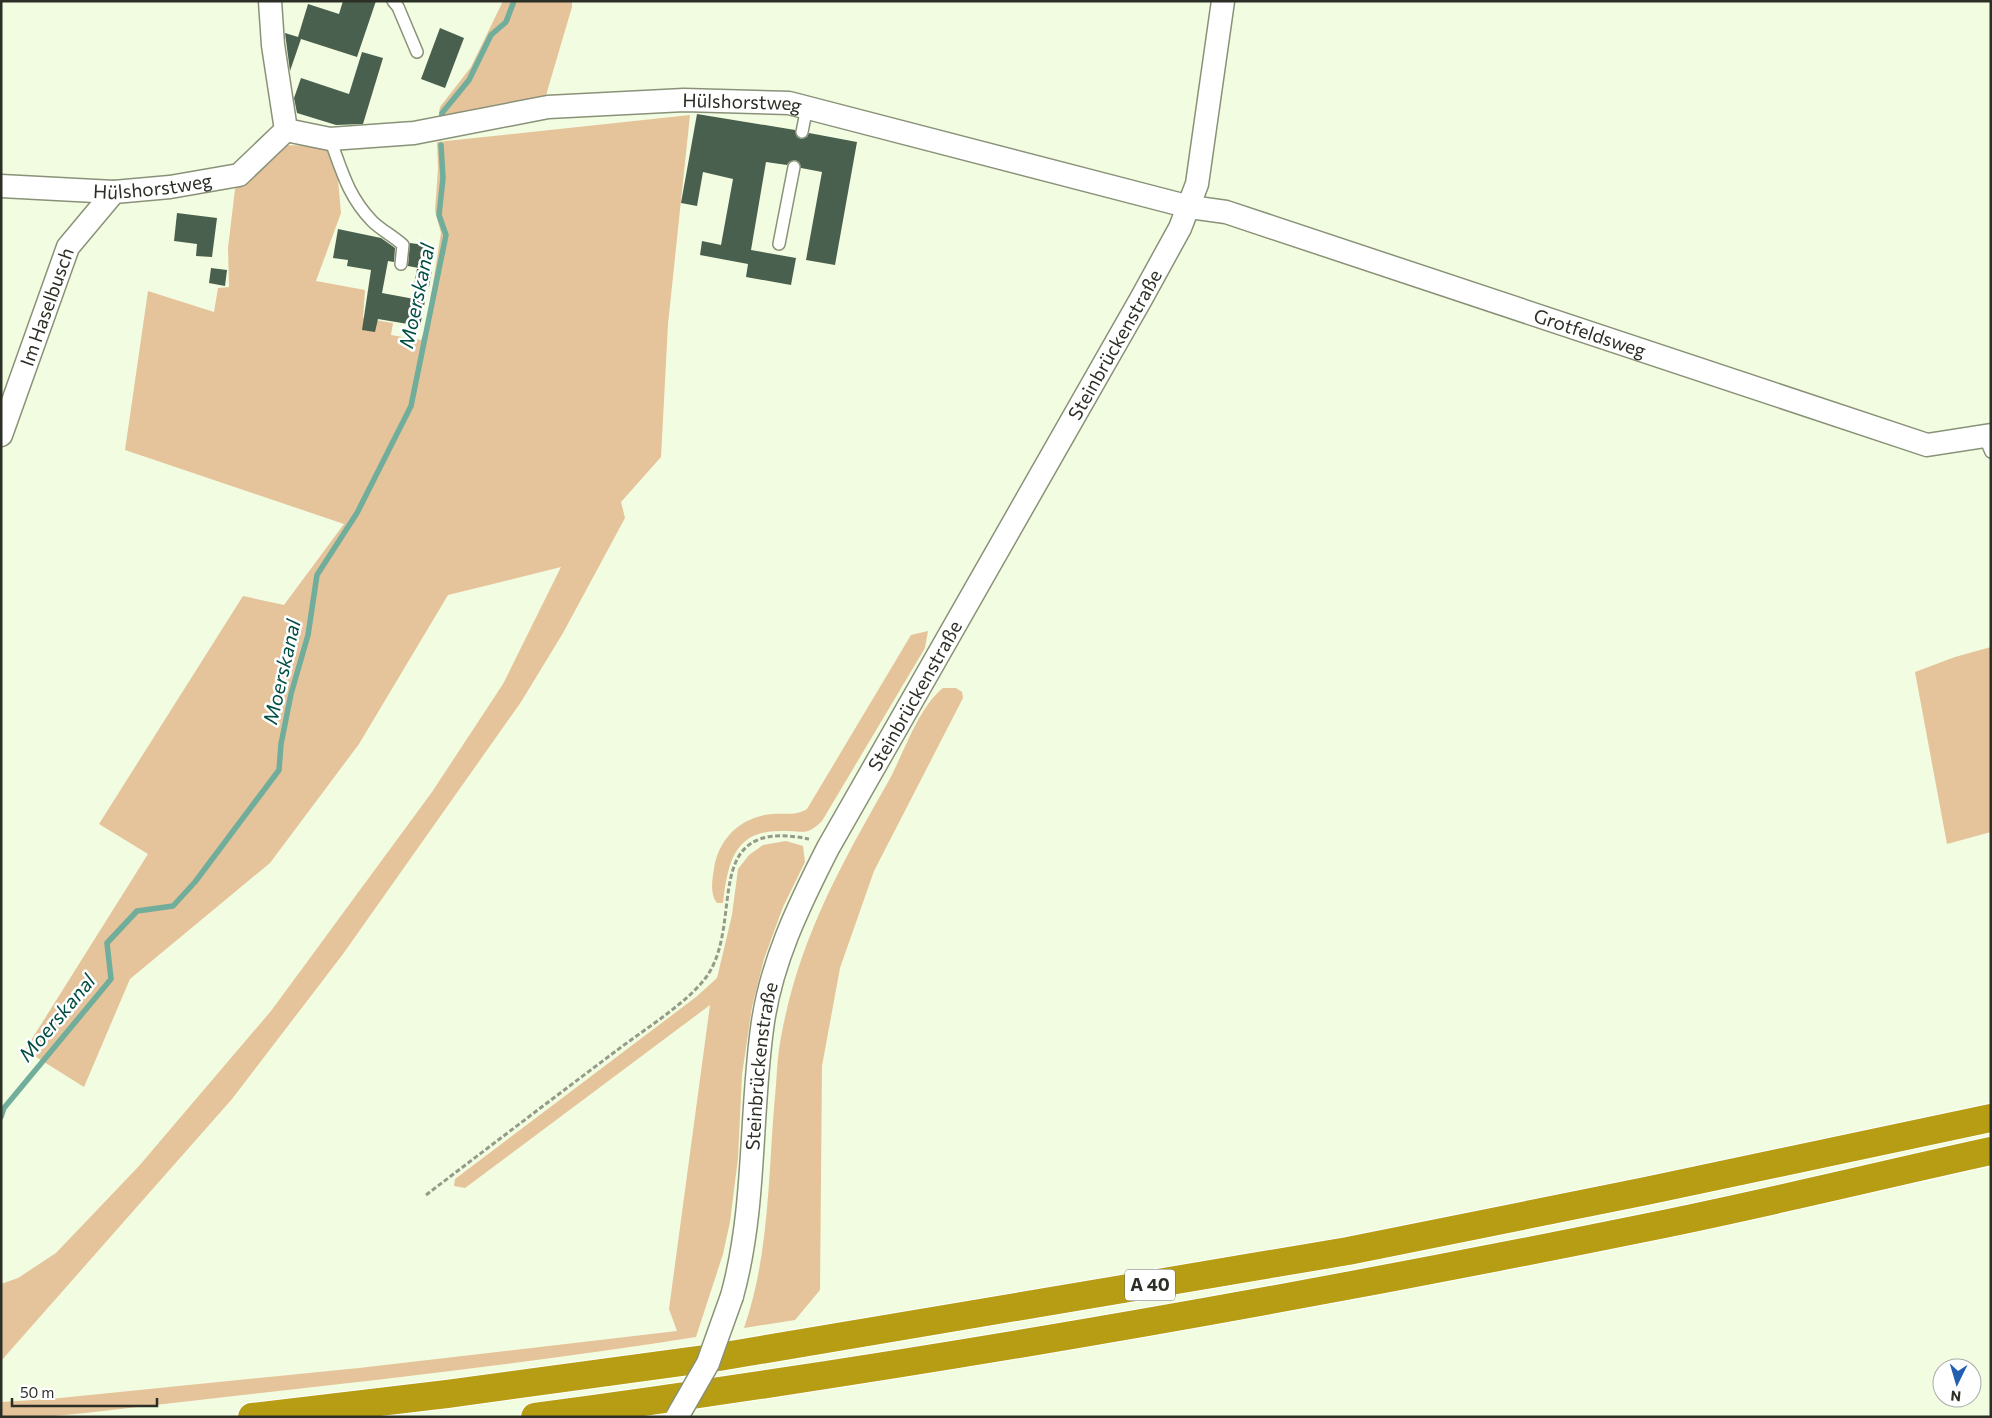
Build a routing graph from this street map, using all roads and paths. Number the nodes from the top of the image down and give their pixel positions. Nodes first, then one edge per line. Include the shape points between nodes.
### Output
1 (270, 1) edge
2 (393, 1) edge
3 (1224, 1) edge
4 (417, 52) dead end
5 (807, 107) junction
6 (286, 130) junction
7 (802, 132) dead end
8 (330, 139) junction
9 (794, 167) dead end
10 (1, 186) edge
11 (114, 192) junction
12 (1190, 206) junction
13 (779, 244) dead end
14 (401, 264) dead end
15 (1, 435) edge
16 (1988, 441) edge
17 (828, 848) junction
18 (1991, 1118) edge
19 (1991, 1151) edge
20 (426, 1195) dead end
21 (252, 1417) edge
22 (535, 1417) edge
23 (677, 1417) edge

1 - 6 street
2 - 4 lane
3 - 12 street, Steinbrückenstraße via 1197,184
5 - 7 lane
5 - 8 street, Hülshorstweg via 789,103 684,100 548,107 414,133
5 - 12 street, Hülshorstweg
6 - 8 street, Hülshorstweg
6 - 11 street, Hülshorstweg via 238,175 170,187
8 - 14 lane via 347,188 358,205 374,223 403,245
9 - 13 lane
10 - 11 street, Hülshorstweg
11 - 15 street, Im Haselbusch via 68,247
12 - 16 street, Grotfeldsweg via 1226,212 1927,445
12 - 17 street, Steinbrückenstraße via 1136,308
17 - 20 path via 787,834 764,837 746,847 732,869 723,932 716,959 705,979 668,1011
17 - 23 street, Steinbrückenstraße, bridge via 788,932 772,978 762,1027 744,1242 732,1296 708,1363
18 - 21 highway, A 40 via 1348,1251 719,1357
19 - 22 highway, A 40 via 1651,1227 1356,1283 818,1376

